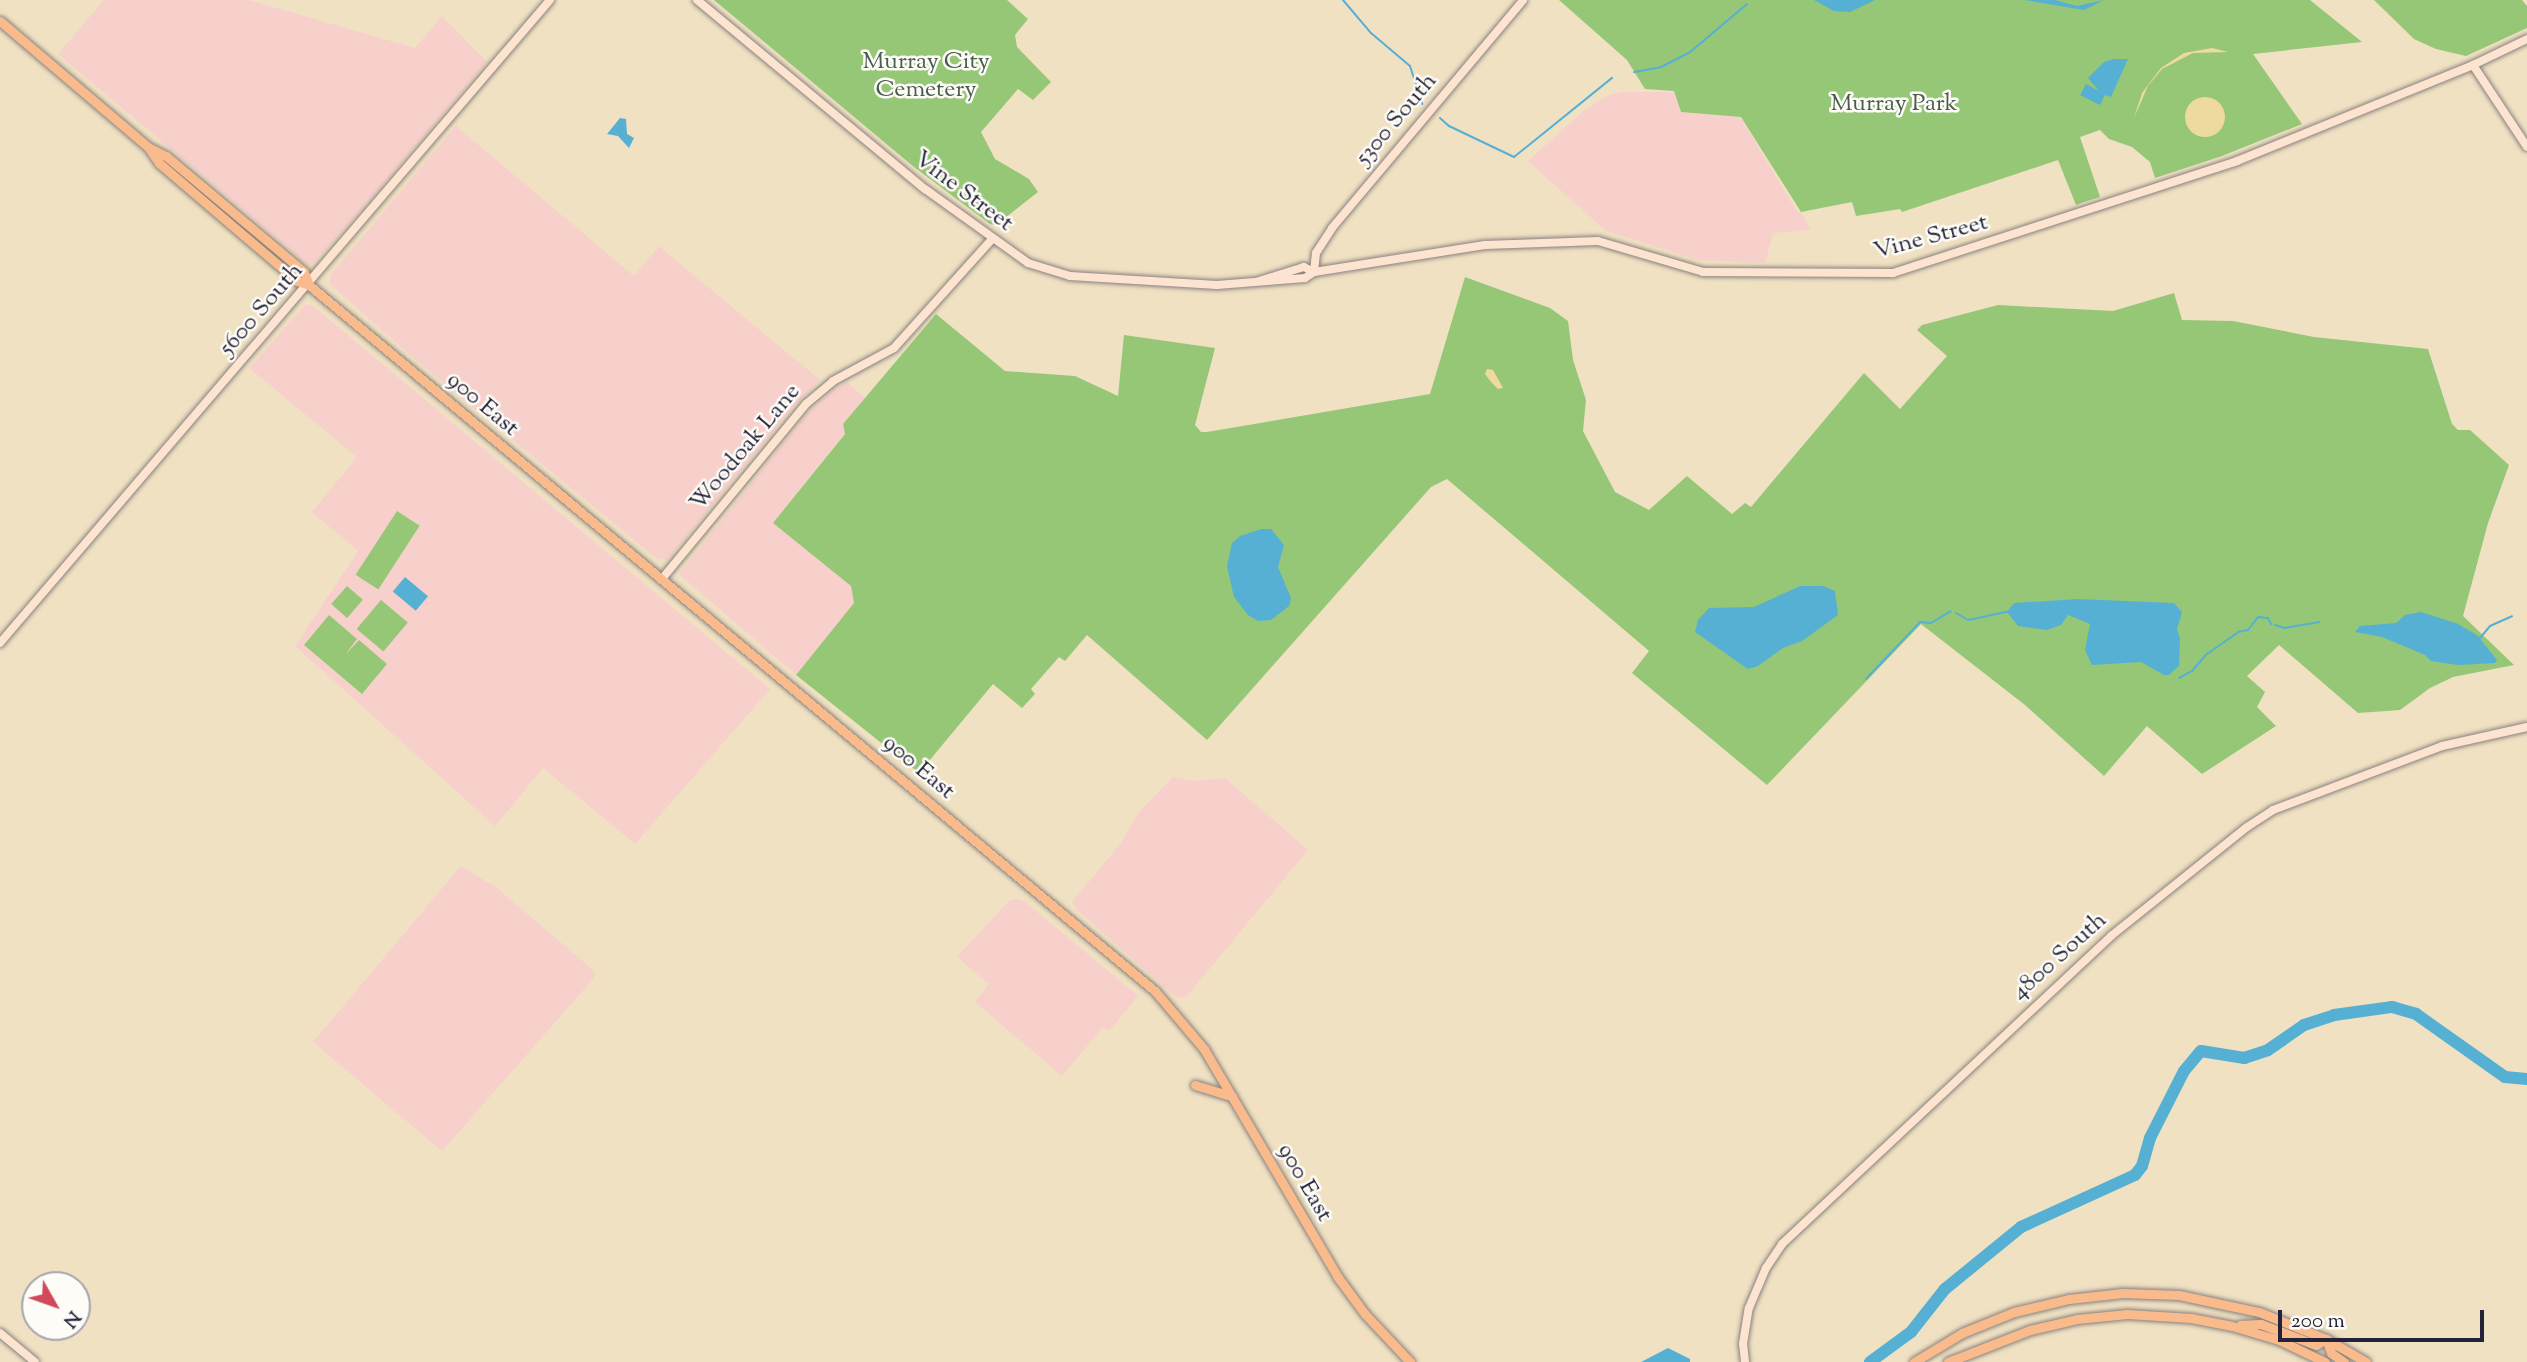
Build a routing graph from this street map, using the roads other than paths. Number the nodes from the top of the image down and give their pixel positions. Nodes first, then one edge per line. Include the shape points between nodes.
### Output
1 (550, 0) edge
2 (697, 0) edge
3 (1523, 0) edge
4 (0, 21) edge
5 (2527, 39) edge
6 (2473, 65) junction
7 (2527, 147) edge
8 (992, 239) junction
9 (1314, 272) junction
10 (309, 285) junction
11 (661, 580) junction
12 (0, 643) edge
13 (2527, 727) edge
14 (1195, 1085) dead end
15 (1232, 1096) junction
16 (2232, 1326) junction
17 (0, 1333) edge
18 (2326, 1339) junction
19 (2322, 1360) edge
20 (35, 1362) edge
21 (1410, 1362) edge
22 (1745, 1362) edge
23 (1914, 1362) edge
24 (1948, 1362) edge
25 (2343, 1362) edge
26 (2366, 1362) edge

1 - 10 street, 5600 South
2 - 8 street, Vine Street via 871,146
3 - 9 street, 5300 South via 1332,228 1316,253
4 - 10 main road, 900 East via 303,272
5 - 6 street, Vine Street
6 - 7 street
6 - 9 street, Vine Street via 2237,161 1892,273 1703,272 1598,241 1485,245
8 - 9 street, Vine Street via 1034,265 1061,274 1217,285 1305,278
8 - 11 street, Woodoak Lane via 894,348 833,381 806,404
10 - 11 main road, 900 East
10 - 12 street, 5600 South
11 - 15 main road, 900 East via 1154,991 1194,1035
13 - 22 street, 4800 South via 2442,746 2284,805 2247,827 2111,936 1782,1244 1749,1308
14 - 15 main road
15 - 21 main road, 900 East via 1337,1276
16 - 18 main road via 2261,1324 2316,1345
16 - 19 main road via 2279,1340
16 - 24 main road via 2159,1315 2101,1315 2030,1330
17 - 20 street
18 - 23 main road via 2287,1321 2230,1304 2179,1295 2110,1294 2014,1312 1962,1333
18 - 25 main road via 2331,1353
18 - 26 main road

